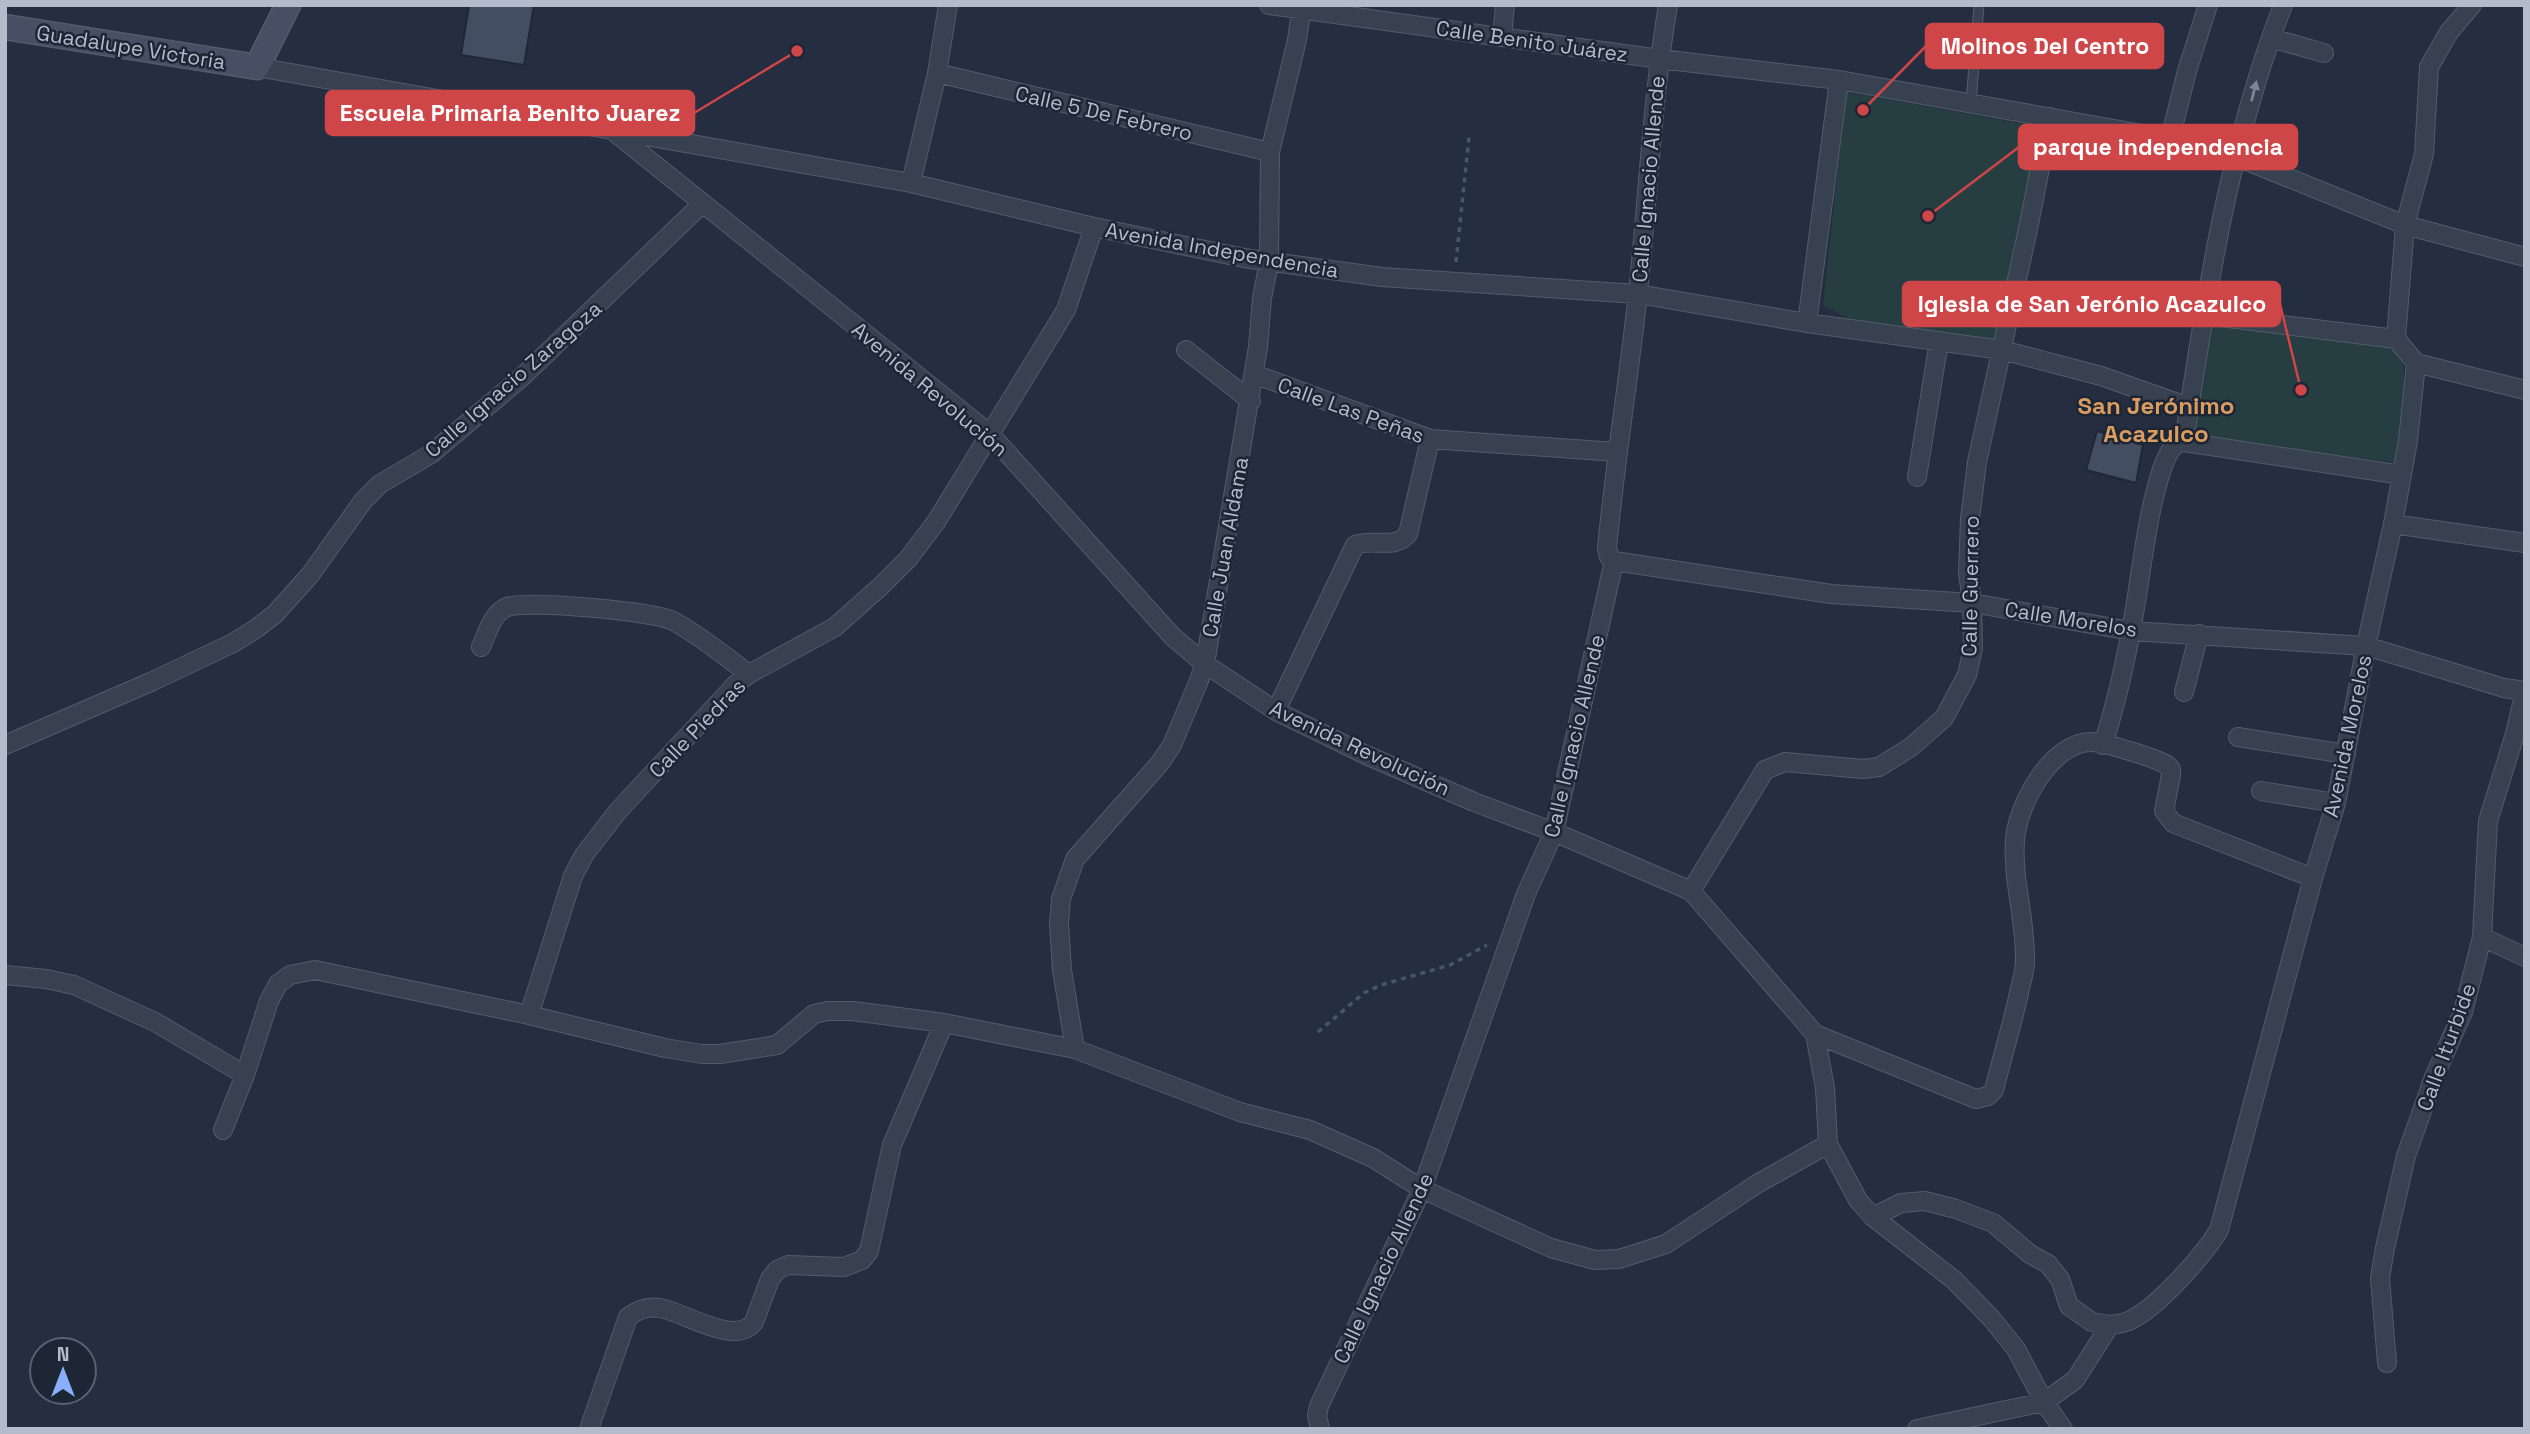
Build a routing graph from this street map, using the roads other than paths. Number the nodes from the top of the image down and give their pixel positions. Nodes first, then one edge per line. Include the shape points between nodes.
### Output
1 (288, 5) edge
2 (948, 5) edge
3 (1269, 5) edge
4 (1505, 5) edge
5 (1668, 5) edge
6 (1979, 5) edge
7 (2208, 5) edge
8 (2283, 5) edge
9 (2472, 5) edge
10 (1302, 8) edge
11 (5, 27) edge
12 (1502, 37) junction
13 (2271, 38) junction
14 (2324, 53) dead end
15 (1660, 59) junction
16 (257, 67) junction
17 (937, 73) junction
18 (1839, 79) junction
19 (1971, 102) junction
20 (2050, 117) junction
21 (613, 131) junction
22 (2170, 139) junction
23 (1270, 152) junction
24 (2237, 157) junction
25 (911, 183) junction
26 (703, 203) junction
27 (2405, 225) junction
28 (1094, 227) junction
29 (2525, 257) edge
30 (1269, 262) junction
31 (1637, 295) junction
32 (2204, 313) junction
33 (1807, 323) junction
34 (2396, 339) junction
35 (1939, 341) junction
36 (1186, 350) dead end
37 (2002, 350) junction
38 (2416, 363) junction
39 (1254, 374) junction
40 (2525, 390) edge
41 (1251, 401) junction
42 (2189, 407) junction
43 (990, 434) junction
44 (1430, 439) junction
45 (2184, 442) junction
46 (1617, 452) junction
47 (2402, 475) junction
48 (1917, 477) dead end
49 (2393, 524) junction
50 (2525, 543) edge
51 (1614, 561) junction
52 (1972, 603) junction
53 (2131, 631) junction
54 (2199, 634) junction
55 (2365, 646) junction
56 (481, 647) dead end
57 (1205, 664) junction
58 (749, 674) junction
59 (2525, 691) edge
60 (2184, 692) dead end
61 (1276, 711) junction
62 (2238, 737) dead end
63 (5, 745) edge
64 (2103, 745) junction
65 (2346, 754) junction
66 (2517, 755) edge
67 (2261, 791) dead end
68 (2336, 803) junction
69 (1554, 831) junction
70 (2313, 878) junction
71 (1691, 891) junction
72 (2482, 937) junction
73 (2525, 957) edge
74 (5, 975) edge
75 (529, 1015) junction
76 (944, 1023) junction
77 (1815, 1034) junction
78 (1075, 1049) junction
79 (245, 1075) junction
80 (223, 1130) dead end
81 (1828, 1144) junction
82 (1422, 1189) junction
83 (1873, 1217) junction
84 (2110, 1325) junction
85 (2387, 1363) dead end
86 (2045, 1402) junction
87 (589, 1429) edge
88 (1320, 1429) edge
89 (1917, 1429) edge
90 (2063, 1429) edge

1 - 16 main road
2 - 17 street
3 - 10 street, Calle Benito Juárez
4 - 12 street
5 - 15 street, Calle Ignacio Allende
6 - 19 lane
7 - 22 street
8 - 13 street
9 - 27 street via 2449,32 2429,67 2424,154
10 - 12 street, Calle Benito Juárez
10 - 23 street, Calle Juan Aldama
11 - 16 main road, Guadalupe Victoria
12 - 15 street, Calle Benito Juárez
13 - 14 street
24 -> 13 street
15 - 18 street, Calle Benito Juárez
15 - 31 street, Calle Ignacio Allende
16 - 21 street, Avenida Independencia
17 - 23 street, Calle 5 De Febrero
17 - 25 street
18 - 19 street, Calle Benito Juárez
18 - 33 street
19 - 20 street, Calle Benito Juárez
20 - 22 street, Calle Benito Juárez
20 - 37 street, Calle Guerrero
21 - 25 street, Avenida Independencia
21 - 26 street, Avenida Revolución
22 - 24 street, Calle Benito Juárez
23 - 30 street, Calle Juan Aldama
24 - 27 street, Calle Benito Juárez
24 - 32 street
25 - 28 street, Avenida Independencia
26 - 43 street, Avenida Revolución
26 - 63 street, Calle Ignacio Zaragoza via 523,376 431,454 380,484 363,500 310,575 257,628 165,675
27 - 29 street, Calle Benito Juárez
27 - 34 street
28 - 30 street, Avenida Independencia
28 - 43 street, Calle Piedras via 1066,310
30 - 31 street, Avenida Independencia via 1382,277
30 - 39 street, Calle Juan Aldama
31 - 33 street, Avenida Independencia
31 - 46 street, Calle Ignacio Allende
32 - 34 street
32 - 42 street
33 - 35 street, Avenida Independencia
34 - 38 street
35 - 37 street, Avenida Independencia
35 - 48 street
36 - 41 street
37 - 42 street, Avenida Independencia via 2101,376
37 - 52 street, Calle Guerrero via 1976,462 1968,572
38 - 40 street
38 - 47 street, Avenida Morelos
39 - 41 street, Calle Juan Aldama
39 - 44 street, Calle Las Peñas
41 - 57 street, Calle Juan Aldama
42 - 45 street
43 - 57 street, Avenida Revolución via 1174,637
43 - 58 street, Calle Piedras via 936,522 881,586 835,626
44 - 46 street, Calle Las Peñas
44 - 61 street via 1408,534 1397,543 1355,545
45 - 47 street
45 - 53 street via 2170,451 2162,470
46 - 51 street, Calle Ignacio Allende via 1607,548
47 - 49 street, Avenida Morelos
49 - 50 street
49 - 55 street, Avenida Morelos
51 - 52 street, Calle Morelos via 1830,594
51 - 69 street, Calle Ignacio Allende
52 - 53 street, Calle Morelos
52 - 71 street, Calle Guerrero via 1973,648 1967,675 1944,718 1879,767 1785,762 1765,770
53 - 54 street, Calle Morelos
53 - 64 street
54 - 55 street, Calle Morelos
54 - 60 street
55 - 59 street, Calle Morelos
55 - 65 street, Avenida Morelos
56 - 58 street via 498,613 508,607 651,613 672,621
57 - 61 street, Avenida Revolución
57 - 78 street, Calle Juan Aldama via 1172,745 1075,859 1067,876 1059,923
58 - 75 street, Calle Piedras via 618,811 584,855 573,876
59 - 66 street, Calle Iturbide
61 - 69 street, Avenida Revolución via 1378,761
62 - 65 street
64 - 70 street via 2171,768 2164,811 2172,823
64 - 77 street, Avenida Revolución via 2091,742 2062,751 2025,801 2015,836 2014,863 2025,964 1994,1090 1976,1099
65 - 68 street, Avenida Morelos
66 - 72 street, Calle Iturbide via 2487,821
67 - 68 street
68 - 70 street, Avenida Morelos
69 - 71 street, Avenida Revolución
69 - 82 street, Calle Ignacio Allende via 1526,894
70 - 84 street, Avenida Morelos via 2219,1230 2153,1306 2125,1323
71 - 77 street, Avenida Revolución
72 - 73 street
72 - 85 street, Calle Iturbide via 2462,1012 2406,1156 2393,1213 2380,1278
74 - 79 street via 74,985 155,1022
75 - 76 street via 665,1048 720,1054 777,1045 820,1012 853,1010
75 - 79 street via 303,971 278,984
76 - 78 street
76 - 87 street via 892,1145 872,1241 862,1260 844,1267 788,1265 777,1270 754,1322 743,1331 720,1329 659,1308 636,1311 628,1317
77 - 81 street via 1825,1088
78 - 82 street via 1240,1112 1310,1130 1373,1158
79 - 80 street
81 - 82 street via 1666,1244 1619,1259 1595,1260 1551,1248
81 - 83 street via 1858,1200
82 - 88 street, Calle Ignacio Allende via 1325,1392 1317,1416
83 - 84 street via 1901,1203 1925,1201 1993,1223 2048,1264 2060,1279 2069,1306 2092,1322
83 - 86 street via 1954,1280 1991,1318 2016,1349
84 - 86 street via 2075,1380
86 - 89 street
86 - 90 street

